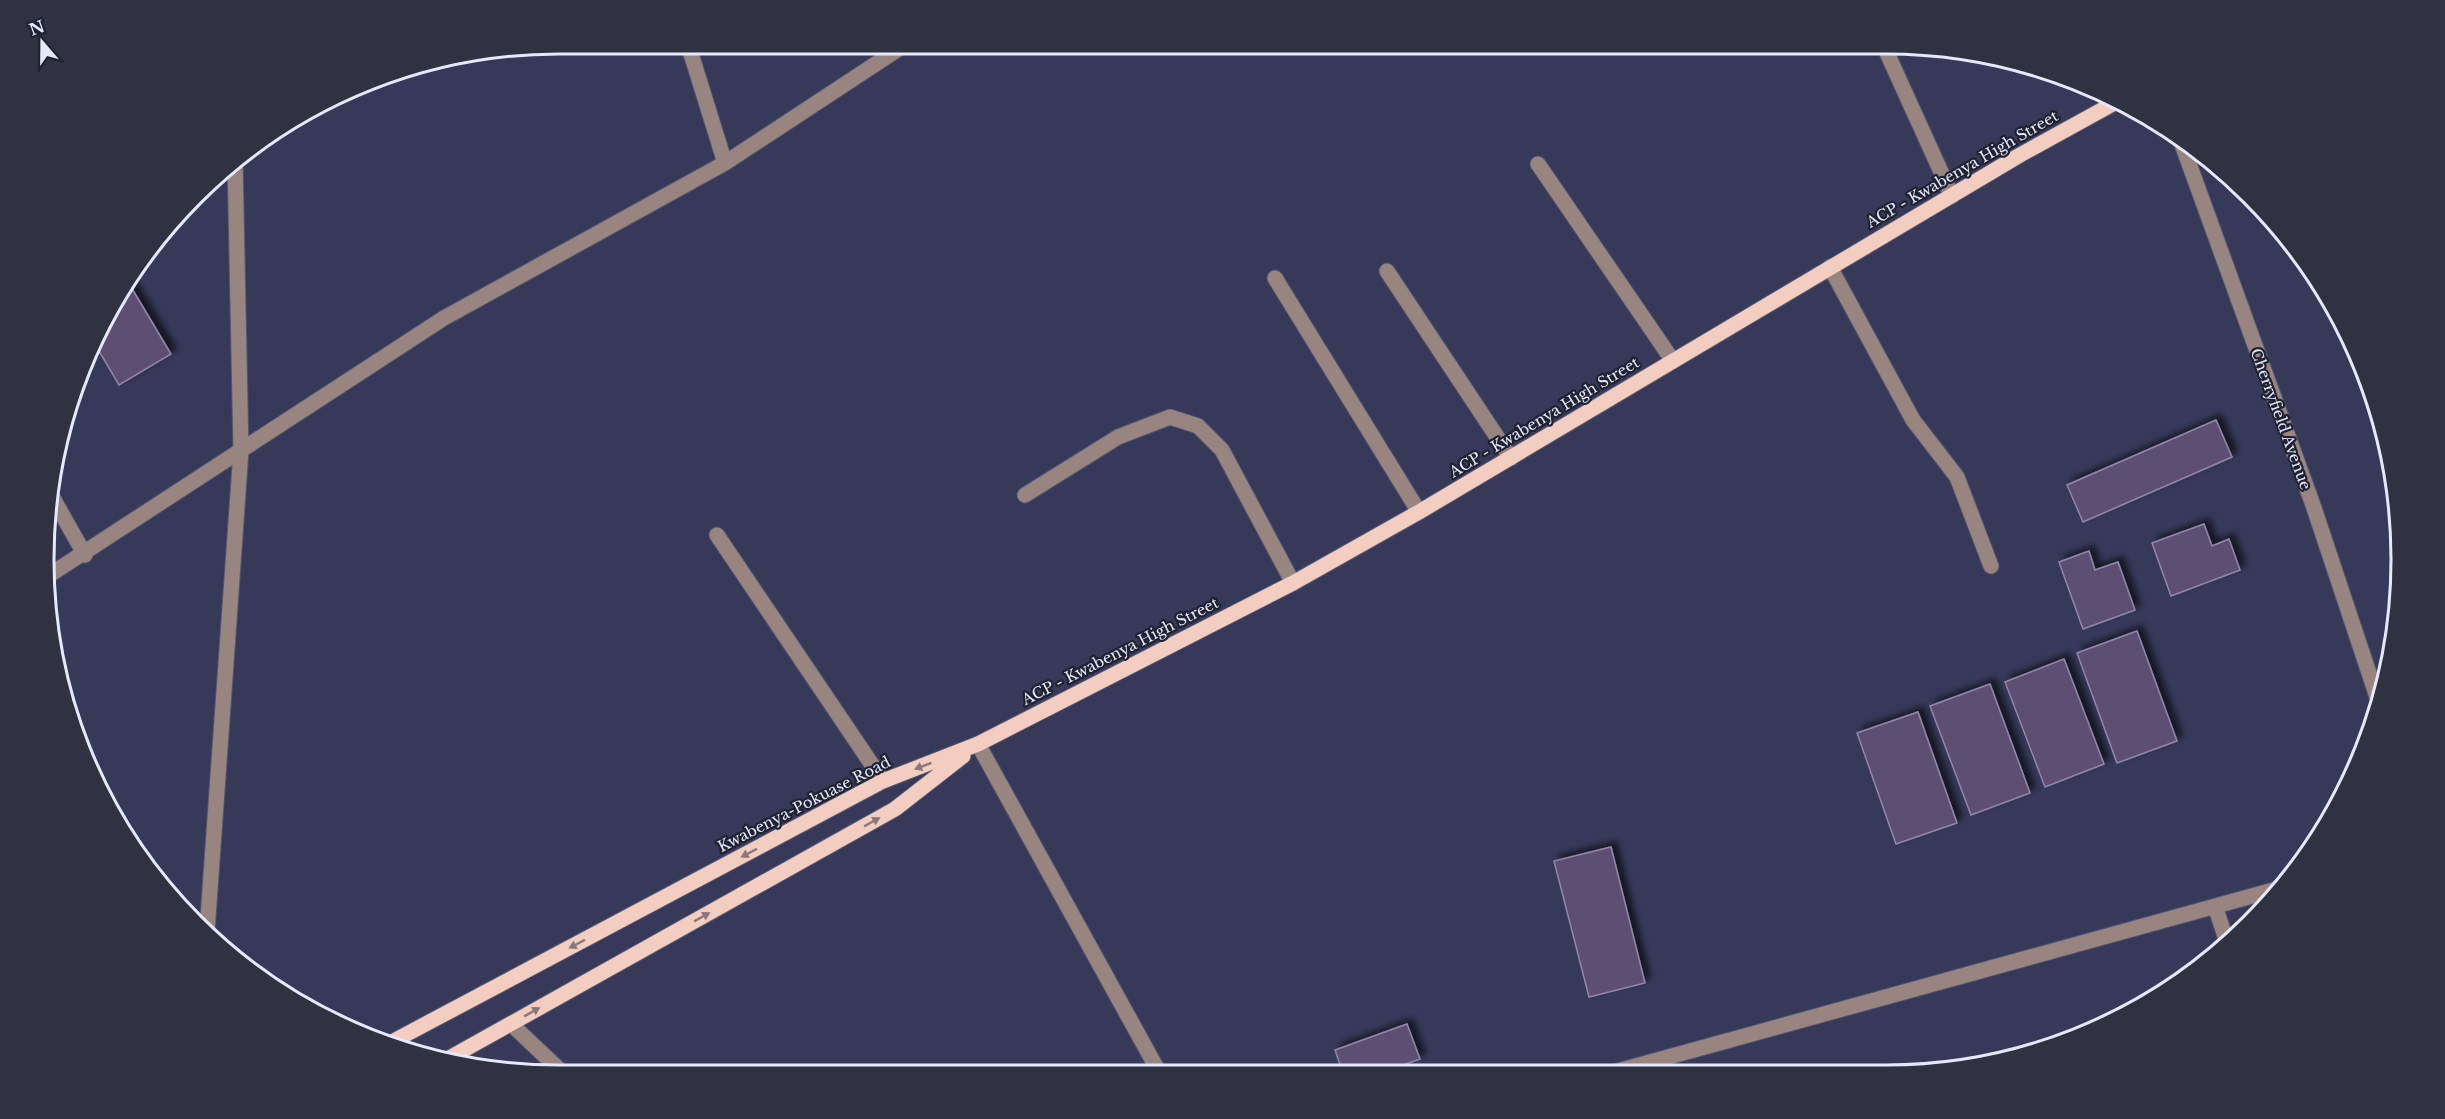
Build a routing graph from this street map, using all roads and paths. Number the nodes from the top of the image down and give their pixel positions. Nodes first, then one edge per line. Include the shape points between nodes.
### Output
1 (691, 54) edge
2 (891, 54) edge
3 (1888, 54) edge
4 (2109, 106) edge
5 (2185, 152) edge
6 (725, 163) junction
7 (1538, 164) dead end
8 (235, 172) edge
9 (1952, 196) junction
10 (1830, 267) junction
11 (1387, 272) dead end
12 (1275, 278) dead end
13 (1673, 361) junction
14 (241, 451) junction
15 (1511, 458) junction
16 (1025, 495) dead end
17 (57, 505) edge
18 (1419, 512) junction
19 (717, 535) dead end
20 (85, 555) junction
21 (1991, 566) dead end
22 (54, 573) edge
23 (1293, 583) junction
24 (2374, 689) edge
25 (978, 744) junction
26 (883, 782) junction
27 (2267, 892) edge
28 (2215, 906) junction
29 (208, 922) edge
30 (2225, 935) edge
31 (511, 1024) junction
32 (398, 1038) edge
33 (457, 1054) edge
34 (553, 1065) edge
35 (1155, 1065) edge
36 (1639, 1065) edge

1 - 6 street
2 - 6 street
3 - 9 street
4 - 9 main road, ACP - Kwabenya High Street
5 - 24 street, Cherryfield Avenue via 2313,505
6 - 14 street via 444,318
7 - 13 street
8 - 14 street
9 - 10 main road, ACP - Kwabenya High Street
10 - 13 main road, ACP - Kwabenya High Street
10 - 21 street via 1913,420 1957,477
11 - 15 street
12 - 18 street
13 - 15 main road, ACP - Kwabenya High Street
14 - 20 street
14 - 29 street
15 - 18 main road, ACP - Kwabenya High Street
16 - 23 street via 1118,437 1170,417 1197,426 1222,450
17 - 20 street
18 - 23 main road, ACP - Kwabenya High Street
19 - 26 street
20 - 22 street
23 - 25 main road, ACP - Kwabenya High Street
25 -> 26 main road, Kwabenya-Pokuase Road
31 -> 25 main road via 895,809
25 - 35 street
26 -> 32 main road, Kwabenya-Pokuase Road
27 - 28 street
28 - 30 street
28 - 36 street
31 - 33 main road
31 - 34 street

